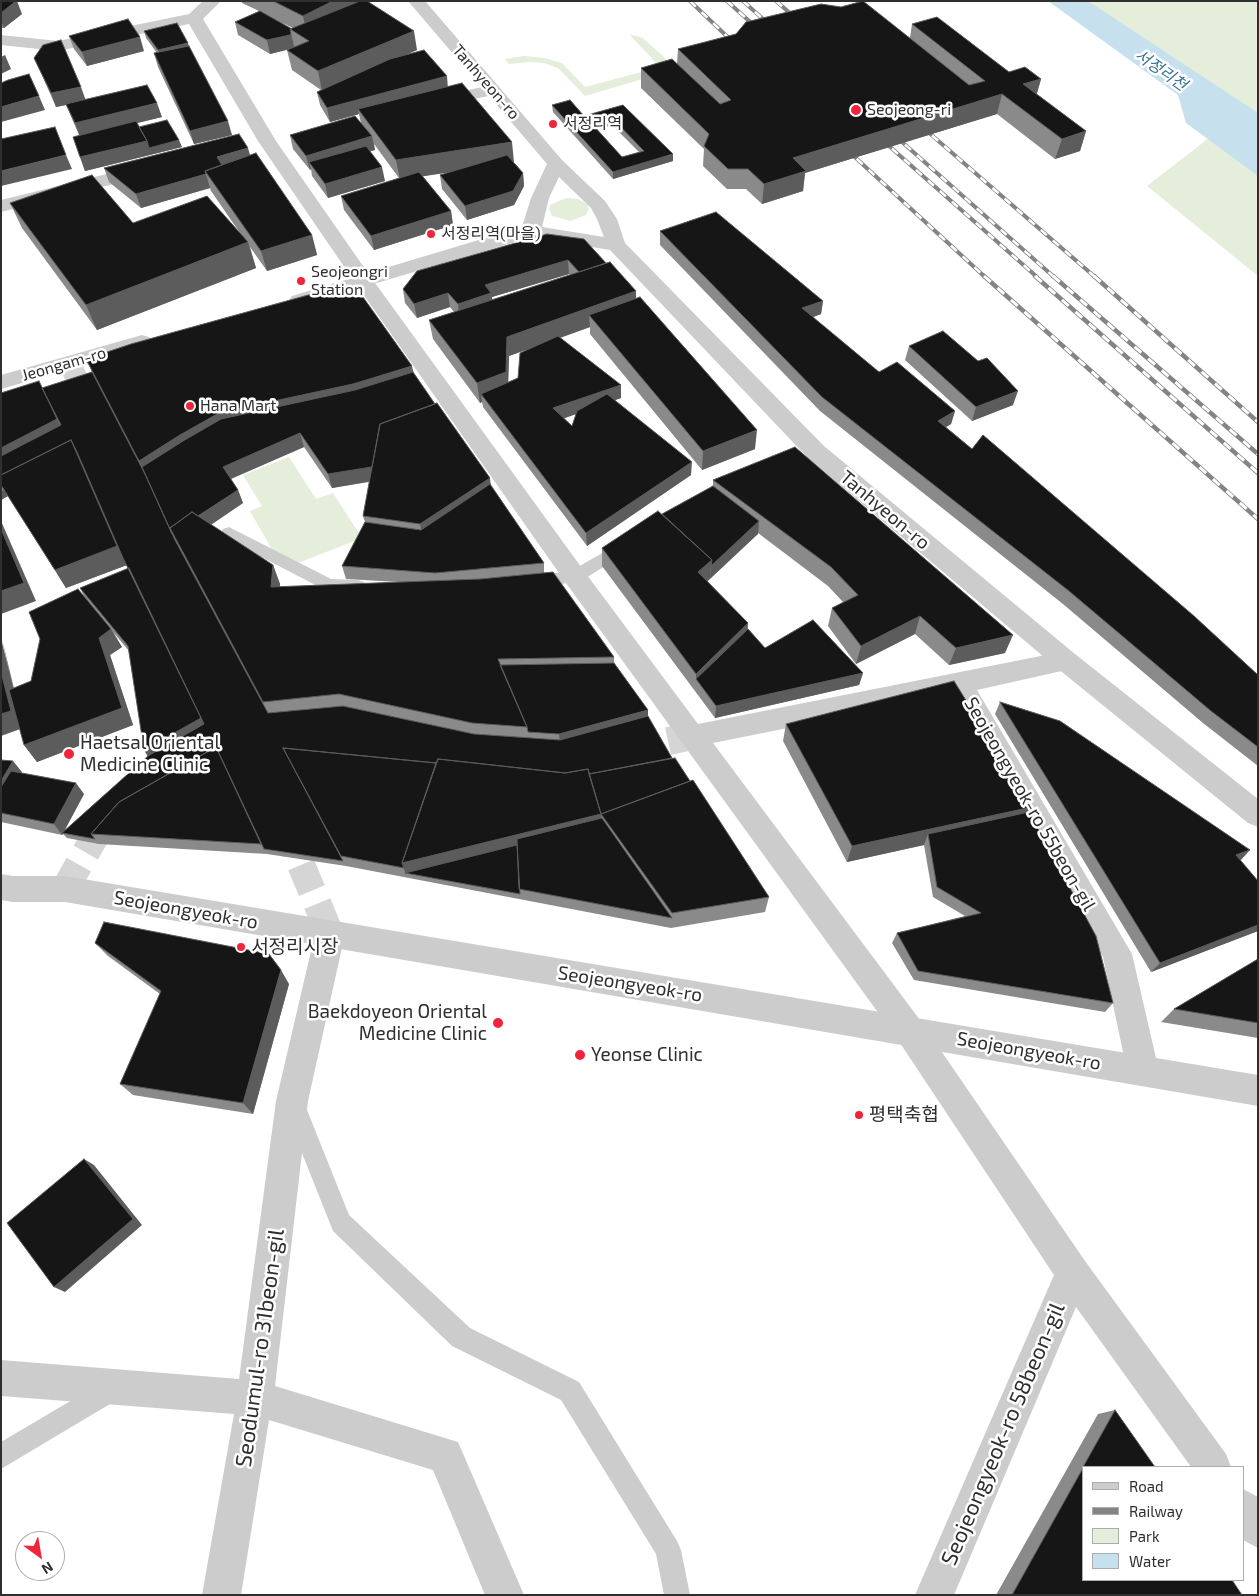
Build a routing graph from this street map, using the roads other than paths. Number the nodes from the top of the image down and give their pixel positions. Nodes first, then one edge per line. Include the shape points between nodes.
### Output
1 (213, 1) edge
2 (416, 1) edge
3 (194, 18) junction
4 (1, 40) edge
5 (492, 90) junction
6 (417, 107) edge
7 (286, 137) dead end
8 (267, 141) junction
9 (248, 146) edge
10 (556, 164) junction
11 (163, 166) edge
12 (583, 189) junction
13 (540, 198) junction
14 (1, 206) edge
15 (531, 231) junction
16 (616, 245) junction
17 (363, 280) junction
18 (276, 306) edge
19 (163, 337) edge
20 (1, 382) edge
21 (229, 533) dead end
22 (632, 541) edge
23 (575, 577) junction
24 (517, 584) edge
25 (379, 588) edge
26 (1066, 661) junction
27 (960, 682) junction
28 (692, 736) junction
29 (1258, 815) edge
30 (5, 892) edge
31 (330, 934) junction
32 (908, 1030) junction
33 (1144, 1071) junction
34 (1258, 1091) edge
35 (292, 1101) junction
36 (1073, 1273) junction
37 (1, 1378) edge
38 (116, 1386) junction
39 (256, 1398) junction
40 (1, 1456) edge
41 (1212, 1466) edge
42 (1244, 1509) edge
43 (1258, 1529) edge
44 (221, 1595) edge
45 (505, 1595) edge
46 (677, 1595) edge
47 (934, 1595) edge

1 - 3 street
2 - 5 street, Tanhyeon-ro
3 - 4 street via 58,46
3 - 8 street, Seojeongyeok-ro 58beon-gil
5 - 6 street
5 - 10 street, Tanhyeon-ro
7 - 8 street
8 - 9 street
8 - 17 street, Seojeongyeok-ro 58beon-gil
10 - 12 street, Tanhyeon-ro
10 - 13 street
11 - 14 street
12 - 13 street via 561,191
12 - 16 street, Tanhyeon-ro via 607,219
13 - 15 street
15 - 16 street
15 - 17 street
16 - 26 street, Tanhyeon-ro via 807,455
17 - 18 street
17 - 23 street, Seojeongyeok-ro 58beon-gil
19 - 20 street, Jeongam-ro
21 - 25 lane via 329,584
22 - 23 lane
23 - 24 lane
23 - 28 street, Seojeongyeok-ro 58beon-gil
26 - 27 street
26 - 29 street, Tanhyeon-ro
27 - 28 street, Seojeongyeok-ro 55beon-gil
27 - 33 street, Seojeongyeok-ro 55beon-gil via 1117,954
28 - 32 street, Seojeongyeok-ro 58beon-gil
30 - 31 street, Seojeongyeok-ro via 65,889
31 - 32 street, Seojeongyeok-ro
31 - 35 street, Seodumul-ro 31beon-gil
32 - 33 street, Seojeongyeok-ro
32 - 36 street, Seojeongyeok-ro 58beon-gil
33 - 34 street, Seojeongyeok-ro
35 - 39 street, Seodumul-ro 31beon-gil
35 - 46 lane via 341,1223 461,1337 570,1391 668,1550
36 - 41 street, Seojeongyeok-ro 58beon-gil
36 - 47 street, Seojeongyeok-ro 58beon-gil
37 - 38 street
38 - 39 street
38 - 40 lane
39 - 44 street, Seodumul-ro 31beon-gil
39 - 45 street via 445,1454
42 - 43 street

